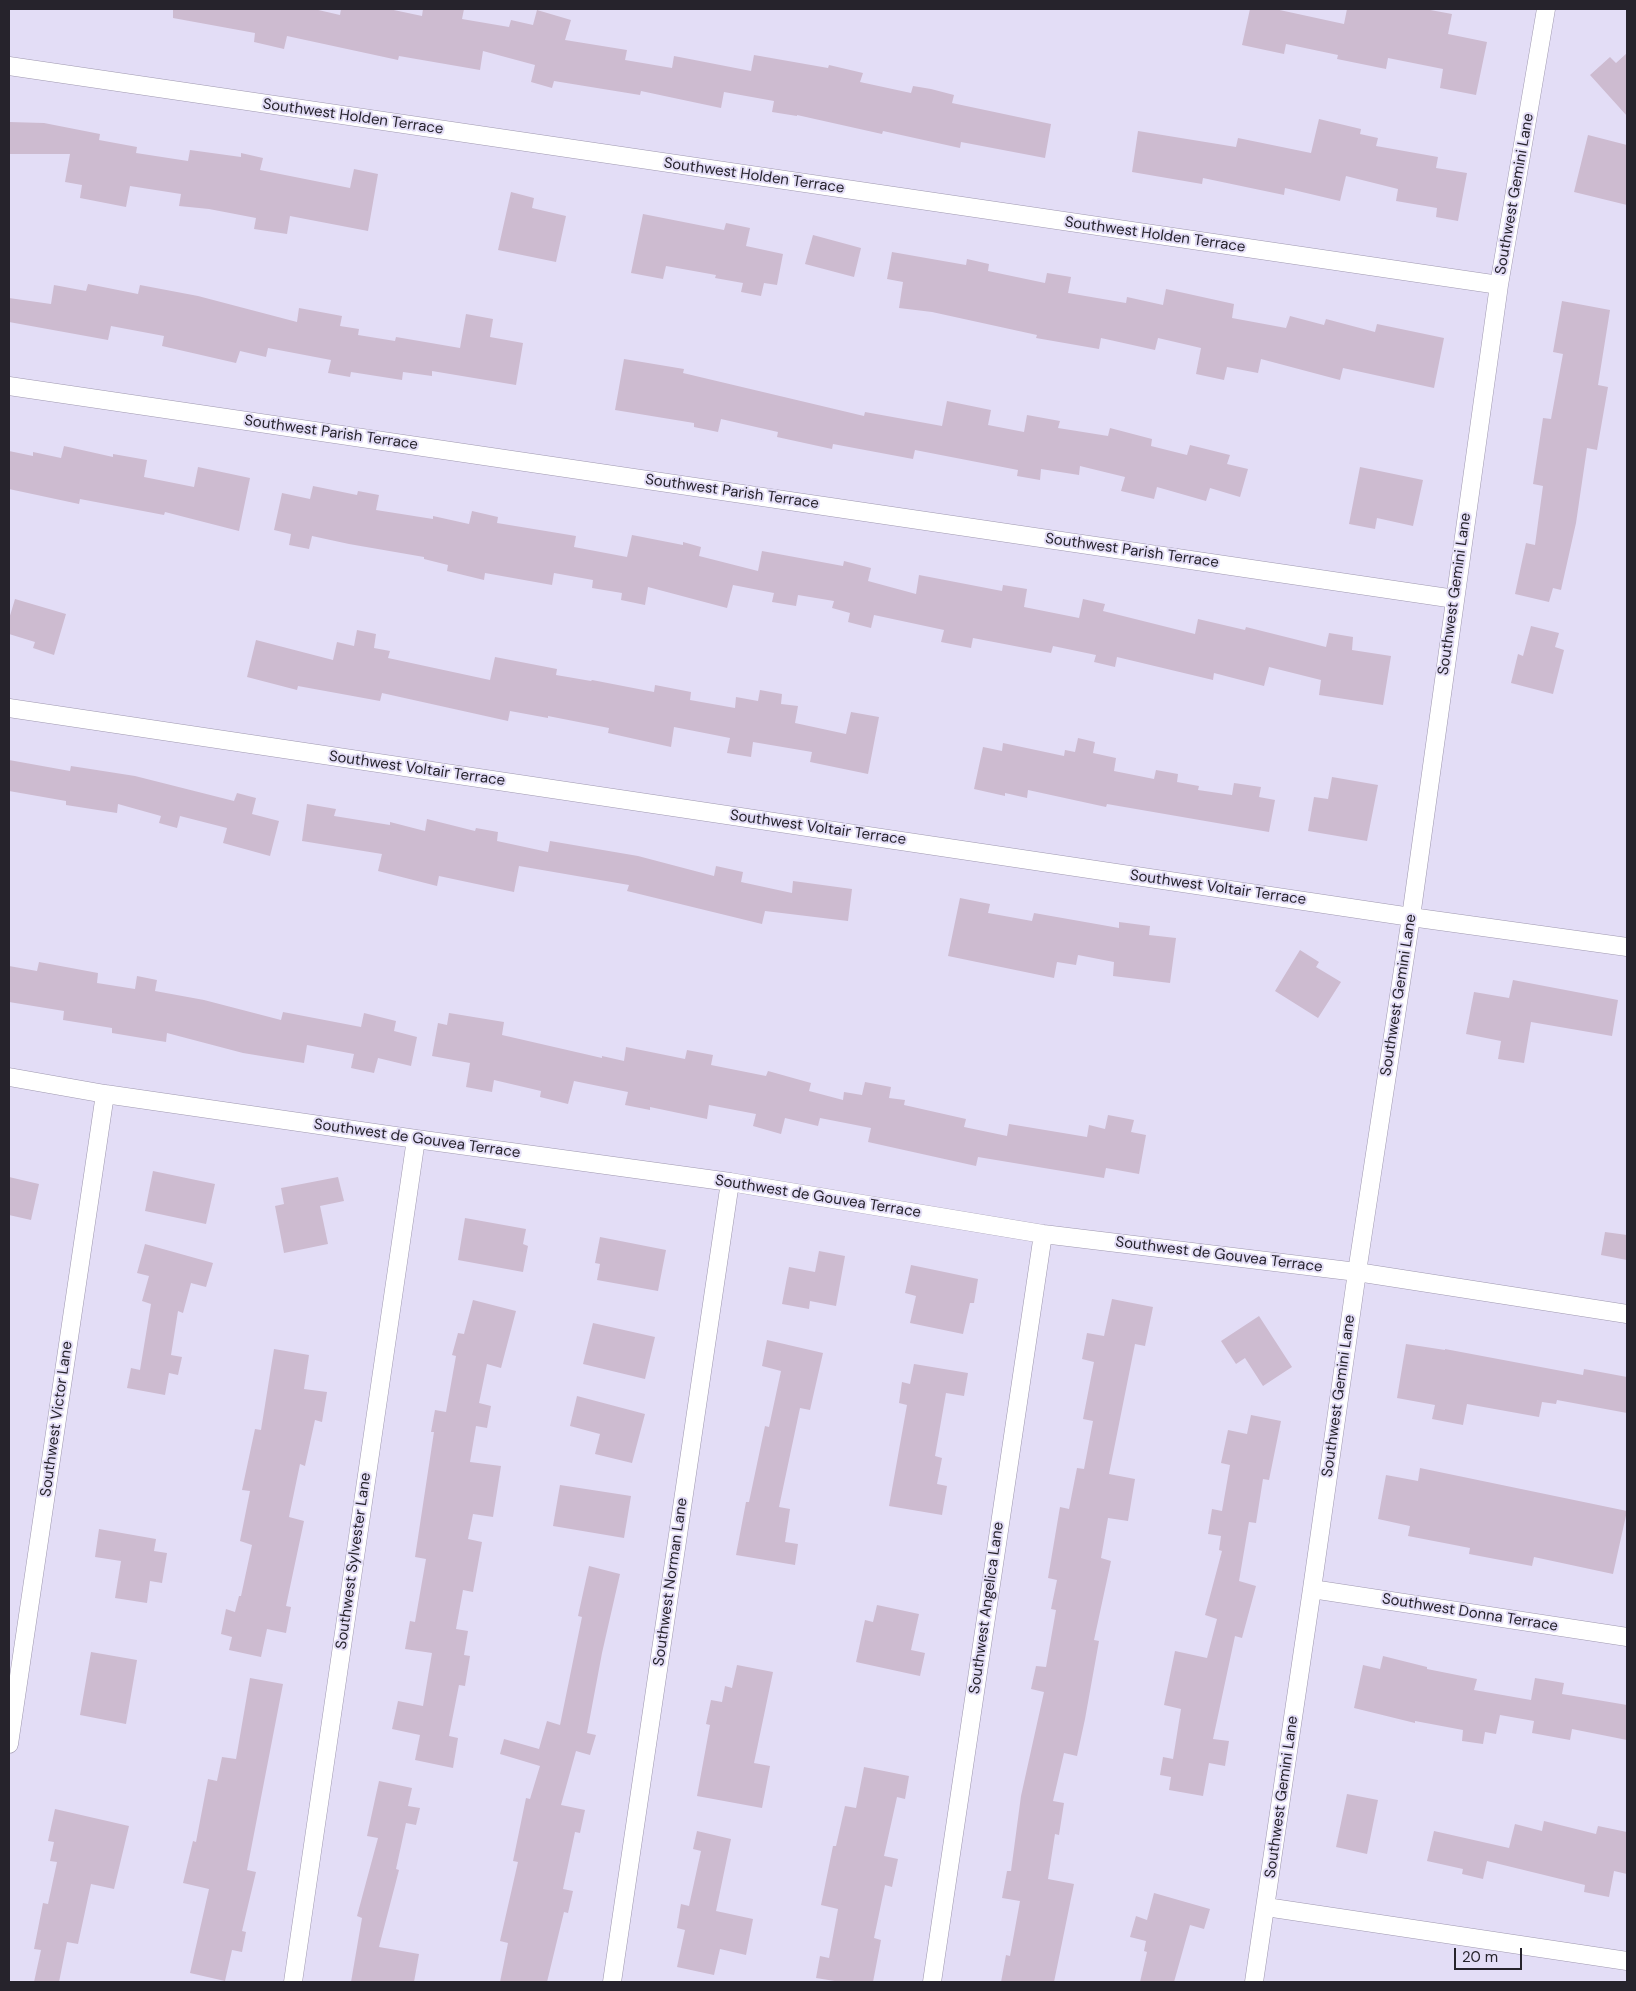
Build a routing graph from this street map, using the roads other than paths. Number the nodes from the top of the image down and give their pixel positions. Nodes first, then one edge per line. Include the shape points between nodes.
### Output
1 (1546, 9) edge
2 (9, 66) edge
3 (1499, 285) junction
4 (9, 386) edge
5 (1455, 599) junction
6 (9, 708) edge
7 (1411, 916) junction
8 (1627, 947) edge
9 (9, 1078) edge
10 (105, 1094) junction
11 (416, 1139) junction
12 (730, 1182) junction
13 (1043, 1234) junction
14 (1356, 1272) junction
15 (1627, 1314) edge
16 (1312, 1589) junction
17 (1627, 1636) edge
18 (9, 1744) edge
19 (1266, 1908) junction
20 (1627, 1961) edge
21 (293, 1982) edge
22 (612, 1982) edge
23 (932, 1982) edge
24 (1254, 1982) edge

1 - 3 street, Southwest Gemini Lane
2 - 3 street, Southwest Holden Terrace
3 - 5 street, Southwest Gemini Lane
4 - 5 street, Southwest Parish Terrace
5 - 7 street, Southwest Gemini Lane
6 - 7 street, Southwest Voltair Terrace
7 - 8 street, Southwest Voltair Terrace
7 - 14 street, Southwest Gemini Lane
9 - 10 street, Southwest de Gouvea Terrace
10 - 11 street, Southwest de Gouvea Terrace
10 - 18 street, Southwest Victor Lane
11 - 12 street, Southwest de Gouvea Terrace
11 - 21 street, Southwest Sylvester Lane
12 - 13 street, Southwest de Gouvea Terrace
12 - 22 street, Southwest Norman Lane
13 - 14 street, Southwest de Gouvea Terrace
13 - 23 street, Southwest Angelica Lane
14 - 15 street, Southwest de Gouvea Terrace
14 - 16 street, Southwest Gemini Lane
16 - 17 street, Southwest Donna Terrace
16 - 19 street, Southwest Gemini Lane
19 - 20 street
19 - 24 street, Southwest Gemini Lane

